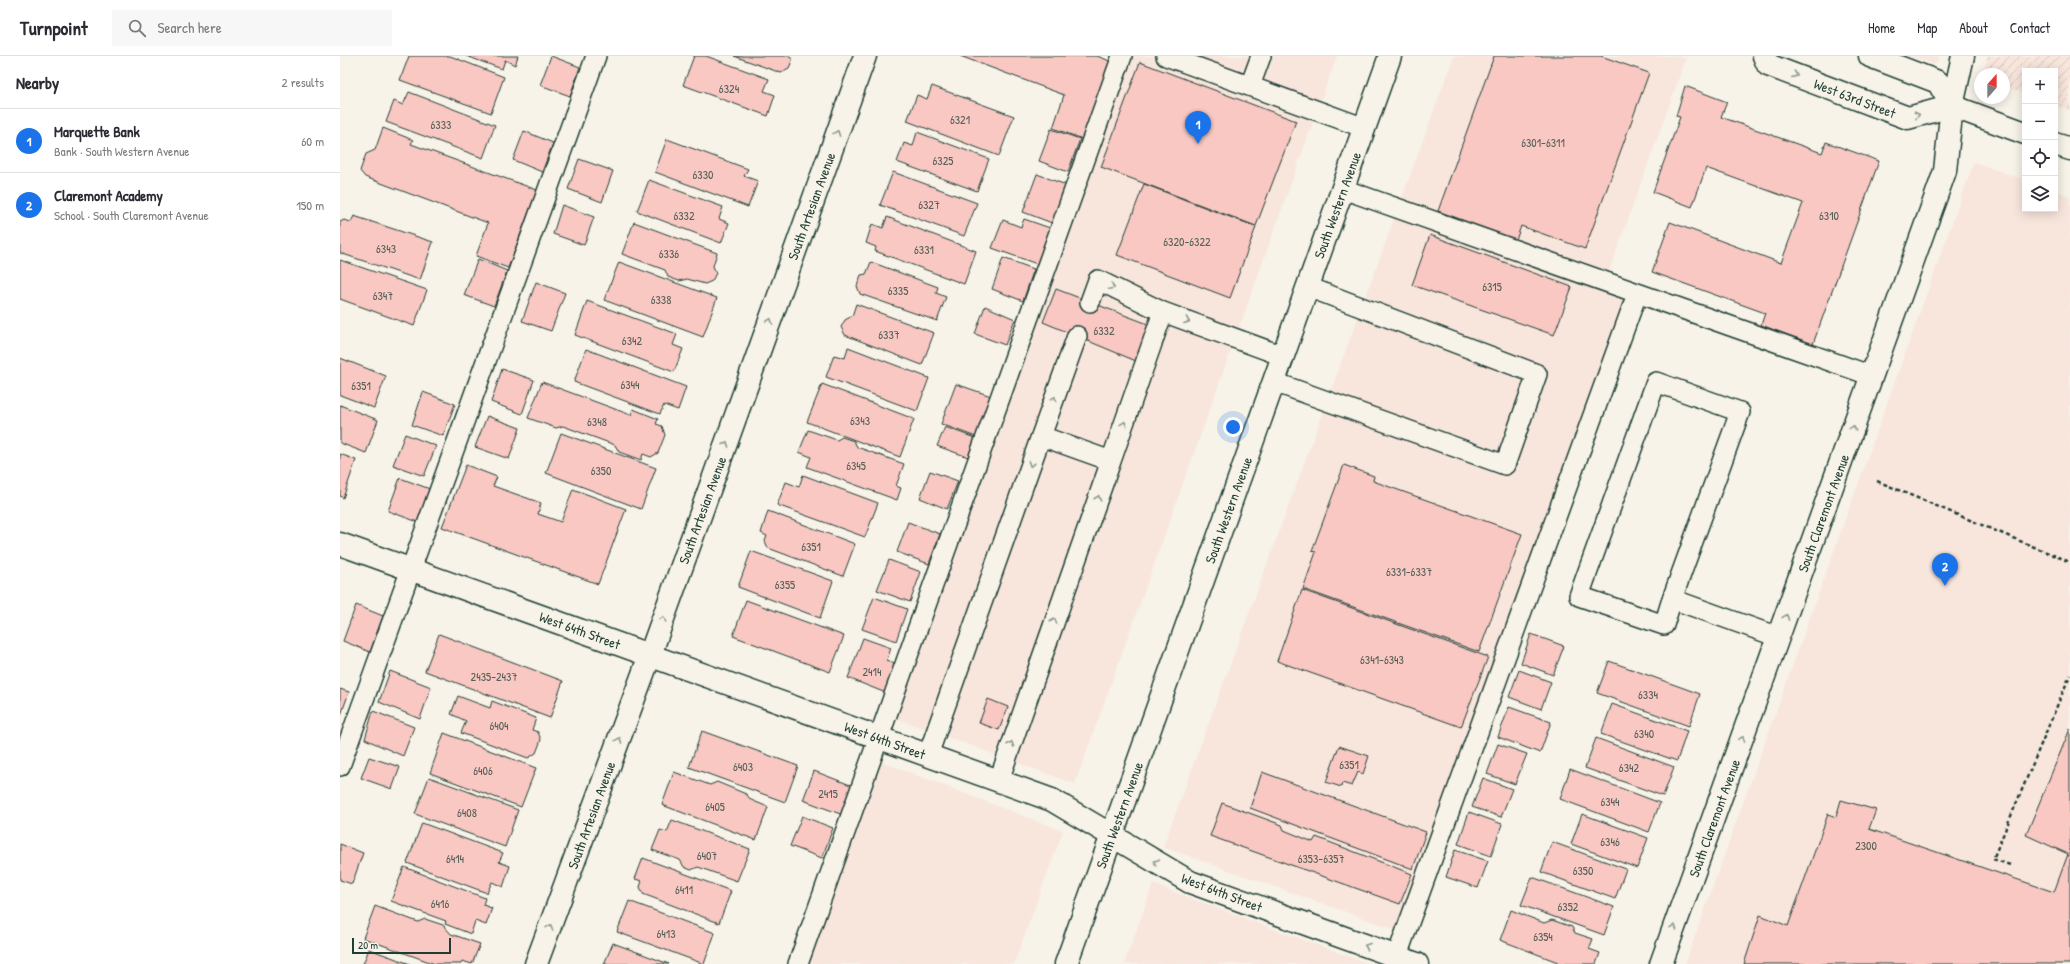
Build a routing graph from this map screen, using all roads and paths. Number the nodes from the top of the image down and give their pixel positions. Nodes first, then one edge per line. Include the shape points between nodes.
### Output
1 (596, 56) edge
2 (865, 56) edge
3 (1122, 56) edge
4 (1166, 56) edge
5 (1260, 56) edge
6 (1390, 56) edge
7 (1764, 56) edge
8 (1870, 56) edge
9 (1963, 56) edge
10 (1196, 61) edge
11 (1250, 86) junction
12 (1952, 106) junction
13 (1365, 128) junction
14 (2022, 132) edge
15 (2058, 145) edge
16 (2070, 149) edge
17 (1343, 189) junction
18 (1308, 287) junction
19 (1637, 294) junction
20 (1090, 302) dead end
21 (1163, 312) junction
22 (1077, 336) dead end
23 (1283, 356) junction
24 (1872, 376) junction
25 (1274, 382) junction
26 (1040, 436) junction
27 (1111, 460) junction
28 (1877, 481) dead end
29 (340, 544) edge
30 (2070, 562) edge
31 (411, 569) junction
32 (1672, 599) junction
33 (1778, 637) junction
34 (650, 655) junction
35 (2070, 675) edge
36 (879, 738) junction
37 (928, 755) junction
38 (340, 766) edge
39 (999, 780) junction
40 (1111, 835) junction
41 (2010, 865) dead end
42 (1395, 960) edge
43 (536, 964) edge
44 (798, 964) edge
45 (1066, 964) edge
46 (1417, 964) edge
47 (1661, 964) edge

1 - 31 lane
34 -> 2 street, South Artesian Avenue
3 - 36 lane
4 - 10 lane
5 - 11 lane
6 - 13 street, South Western Avenue
7 -> 12 street, West 63rd Street via 1768,65 1908,118
8 - 12 street via 1938,82
9 - 12 street, South Claremont Avenue
10 - 11 lane
11 - 13 lane
12 - 14 street
12 - 24 street, South Claremont Avenue via 1945,171
13 - 17 street, South Western Avenue
15 - 16 street
17 - 18 street, South Western Avenue
17 - 19 lane
18 - 23 street, South Western Avenue
18 - 25 lane via 1537,374 1505,465
19 - 24 lane
19 - 42 lane
20 -> 21 lane via 1098,280
21 -> 23 lane
27 -> 21 lane
26 -> 22 lane
23 - 25 street, South Western Avenue
33 -> 24 street, South Claremont Avenue
25 - 40 street, South Western Avenue
26 - 27 lane
26 -> 37 lane
39 -> 27 lane
28 - 30 path
29 - 31 street, West 64th Street
31 - 34 street, West 64th Street
31 - 38 lane
32 - 32 lane via 1664,625 1579,596 1656,382 1740,412
32 - 33 lane
47 -> 33 street, South Claremont Avenue
34 - 36 street, West 64th Street
43 -> 34 street, South Artesian Avenue
35 - 41 path via 1992,859
36 - 37 street, West 64th Street
36 - 44 lane
37 - 39 street, West 64th Street
39 - 40 street, West 64th Street via 1052,800
42 -> 40 street, West 64th Street via 1190,882
40 - 45 street, South Western Avenue
42 - 46 street, West 64th Street

